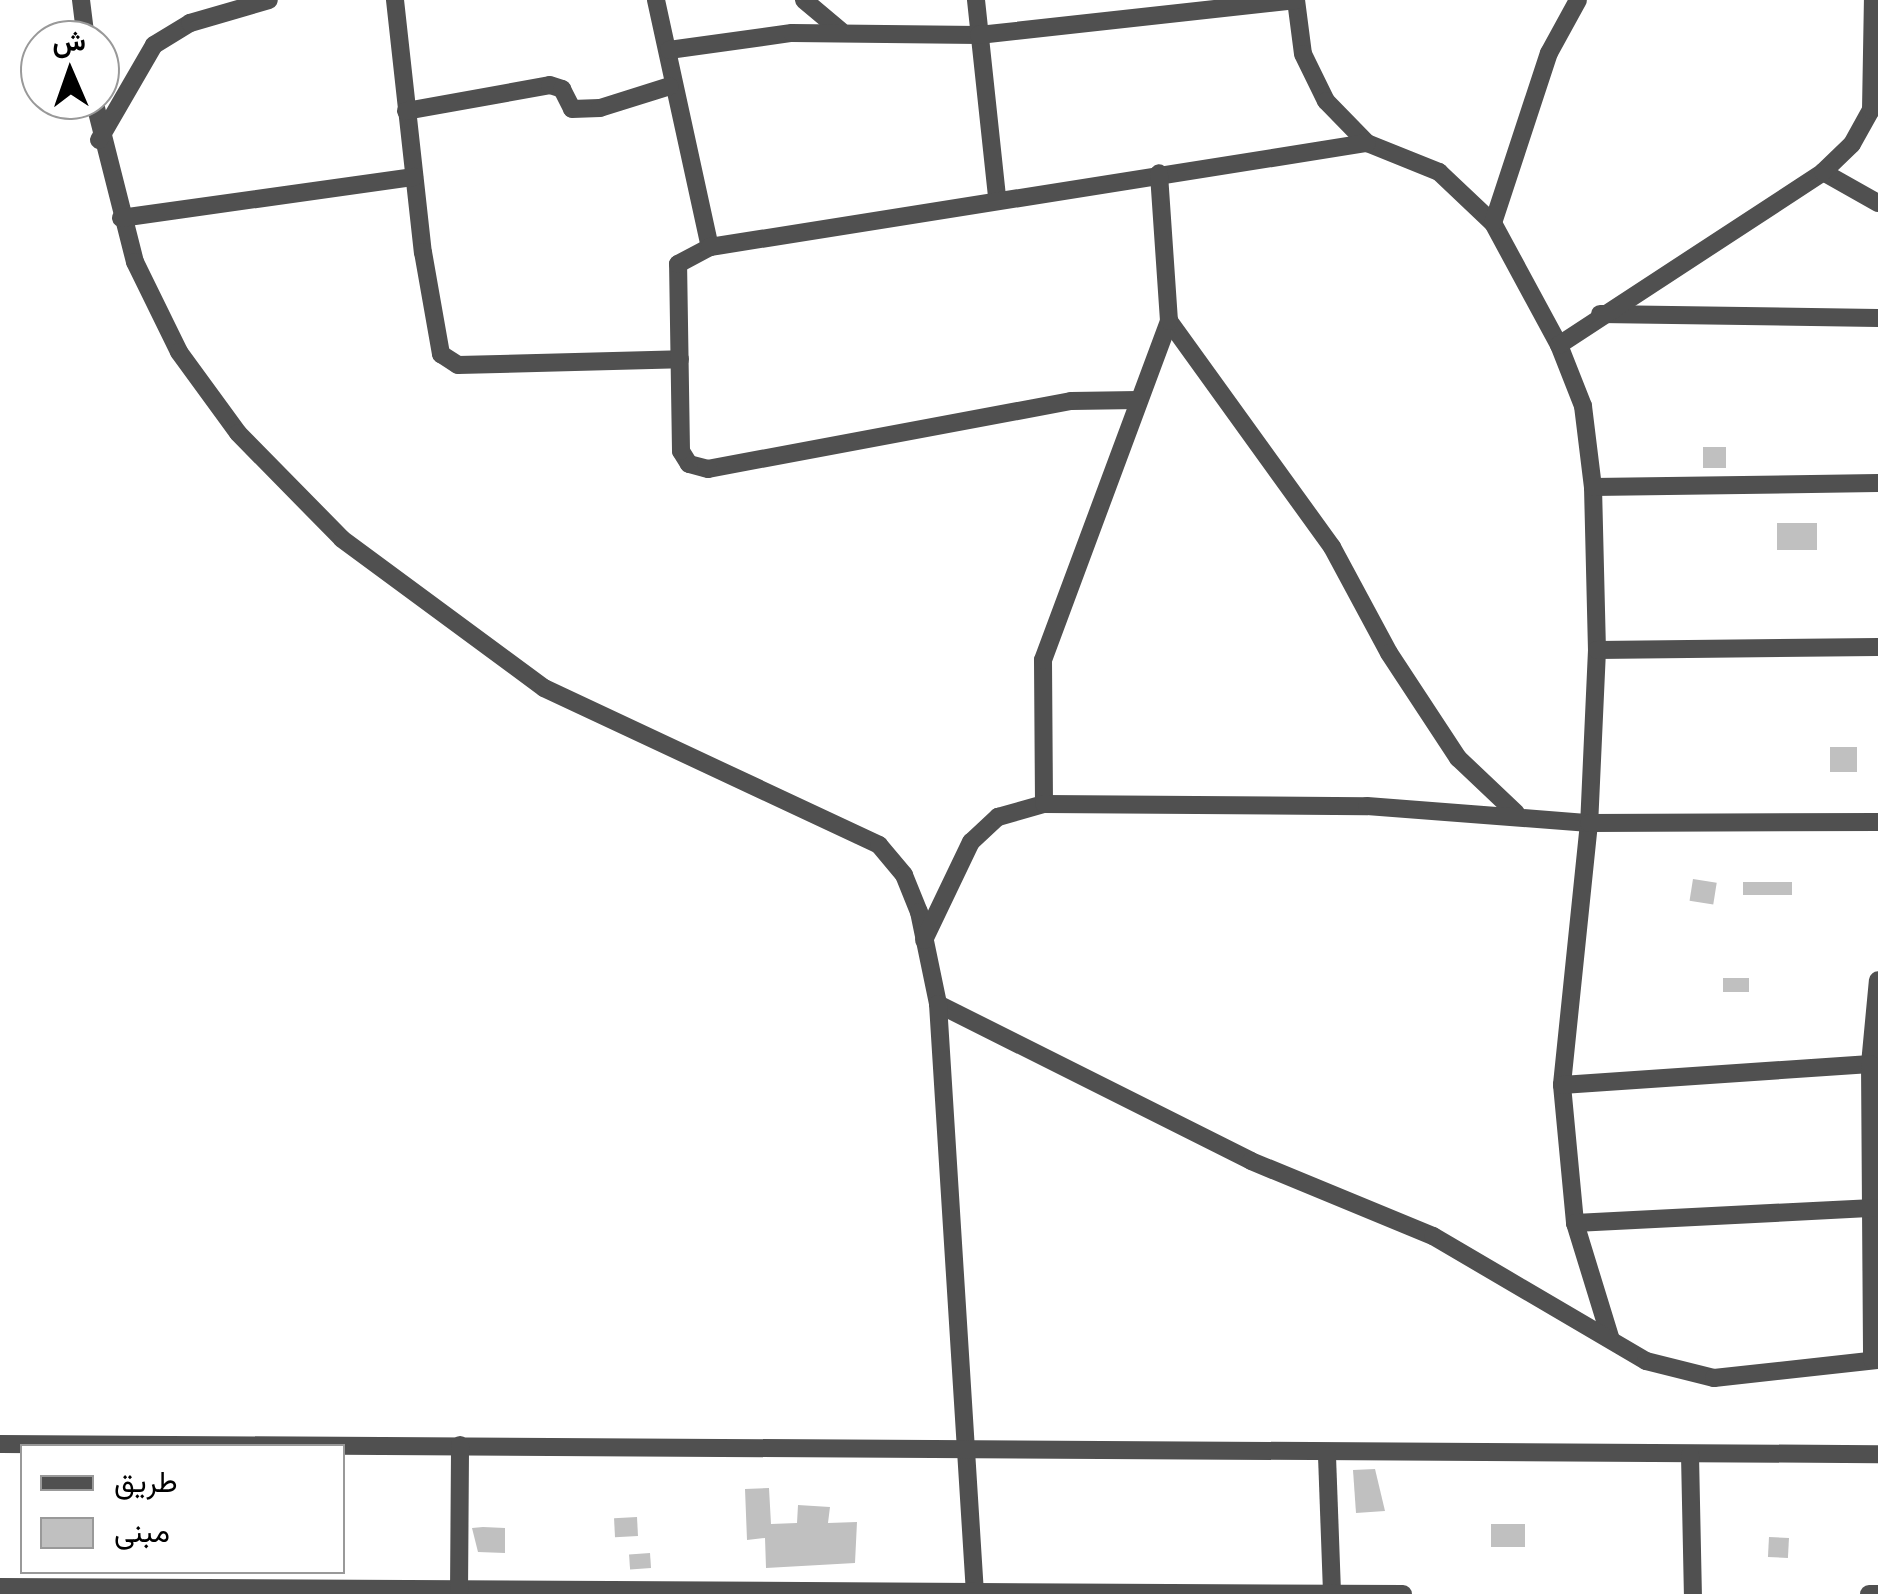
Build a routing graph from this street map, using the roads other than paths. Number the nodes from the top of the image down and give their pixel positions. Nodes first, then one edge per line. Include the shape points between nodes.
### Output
1 (269, 0) edge
2 (395, 0) edge
3 (656, 0) edge
4 (804, 0) edge
5 (976, 0) edge
6 (1296, 0) edge
7 (1578, 0) edge
8 (1873, 0) edge
9 (841, 32) junction
10 (979, 35) junction
11 (669, 50) junction
12 (1877, 72) edge
13 (670, 86) junction
14 (406, 111) junction
15 (96, 120) edge
16 (99, 141) junction
17 (1367, 143) junction
18 (1823, 172) junction
19 (1159, 173) junction
20 (414, 176) junction
21 (997, 198) junction
22 (1878, 203) edge
23 (121, 218) junction
24 (1493, 224) junction
25 (710, 247) junction
26 (1600, 314) junction
27 (1878, 318) edge
28 (1169, 320) junction
29 (1559, 345) junction
30 (680, 359) junction
31 (1138, 400) junction
32 (1878, 484) edge
33 (1594, 487) junction
34 (1878, 648) edge
35 (1597, 650) junction
36 (1044, 804) junction
37 (1516, 813) junction
38 (1878, 822) edge
39 (1589, 823) junction
40 (924, 940) junction
41 (1878, 980) edge
42 (938, 1004) junction
43 (1870, 1064) junction
44 (1562, 1085) junction
45 (1872, 1208) edge
46 (1575, 1223) junction
47 (1611, 1340) junction
48 (1875, 1360) edge
49 (345, 1446) edge
50 (460, 1446) junction
51 (968, 1449) junction
52 (1878, 1454) edge
53 (1690, 1455) junction
54 (1327, 1456) junction
55 (66, 1579) edge
56 (0, 1587) edge
57 (975, 1592) edge
58 (458, 1594) edge
59 (1332, 1594) edge
60 (1403, 1594) edge
61 (1693, 1594) edge
62 (1869, 1594) edge
63 (1878, 1594) edge

1 - 16 street via 190,23 154,45
2 - 14 street
3 - 11 street
4 - 9 street
5 - 10 street
6 - 10 street
6 - 17 street via 1304,54 1326,101
7 - 24 street via 1549,53
8 - 12 street
9 - 10 street
9 - 11 street
10 - 21 street
11 - 13 street
12 - 18 street via 1872,110 1852,144
13 - 14 street via 600,108 572,109 562,89 550,86
13 - 25 street via 696,168
14 - 20 street
15 - 16 street
16 - 23 street
17 - 19 street
17 - 24 street via 1439,172
18 - 22 street
18 - 26 street
19 - 21 street
19 - 28 street
20 - 23 street
20 - 30 street via 436,346 449,361
21 - 25 street
23 - 40 street via 179,352 238,433 342,540 544,688 878,845 904,875
24 - 29 street
25 - 30 street via 678,264
26 - 27 street
26 - 29 street
28 - 31 street
28 - 37 street via 1332,546 1389,653 1458,758
29 - 33 street via 1583,406
30 - 31 street via 681,451 689,464 708,469 1071,401
31 - 36 street via 1043,660
32 - 33 street
33 - 35 street
34 - 35 street
35 - 39 street
36 - 37 street
36 - 40 street via 998,817 972,842
37 - 39 street
38 - 39 street
39 - 44 street
40 - 42 street
41 - 43 street
42 - 47 street via 1250,1160 1433,1236
42 - 51 street
43 - 44 street
43 - 45 street
44 - 46 street
45 - 46 street
45 - 48 street
46 - 47 street
47 - 48 street via 1646,1360 1714,1378
49 - 50 street
50 - 51 street
50 - 58 street
51 - 54 street
51 - 57 street
52 - 53 street
53 - 54 street
53 - 61 street
54 - 59 street
55 - 56 street
55 - 58 street
57 - 58 street
57 - 59 street
59 - 60 street
62 - 63 street

